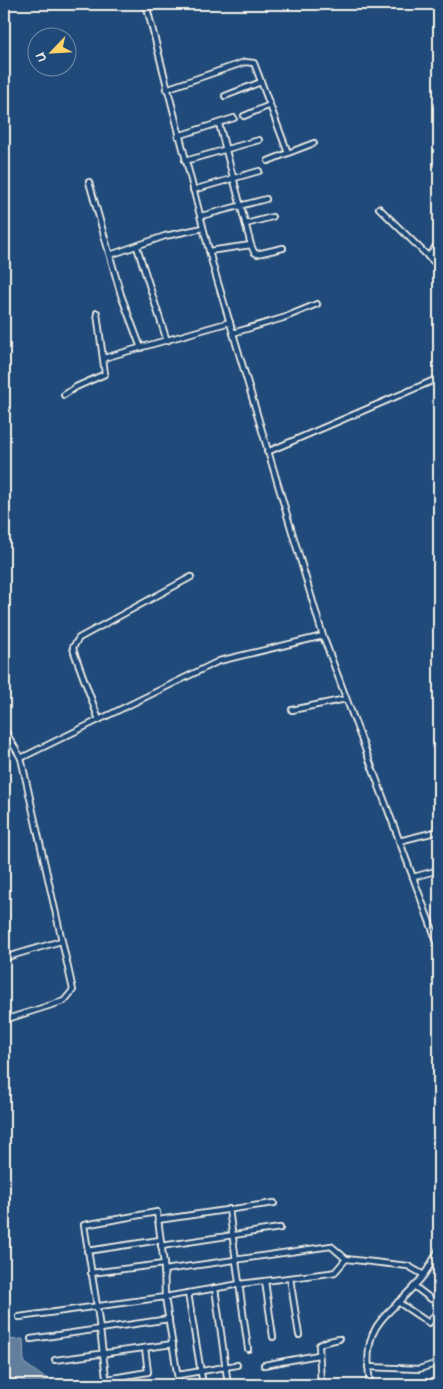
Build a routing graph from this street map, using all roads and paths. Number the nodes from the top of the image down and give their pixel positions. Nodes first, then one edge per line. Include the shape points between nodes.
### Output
1 (146, 4) edge
2 (261, 82) junction
3 (166, 89) junction
4 (225, 96) dead end
5 (270, 106) junction
6 (244, 116) dead end
7 (234, 118) dead end
8 (218, 124) junction
9 (178, 136) junction
10 (258, 140) dead end
11 (314, 143) dead end
12 (226, 150) junction
13 (288, 153) junction
14 (185, 161) junction
15 (268, 161) dead end
16 (260, 171) dead end
17 (233, 178) junction
18 (89, 182) dead end
19 (193, 190) junction
20 (266, 200) dead end
21 (242, 206) junction
22 (379, 208) dead end
23 (201, 216) junction
24 (272, 217) dead end
25 (246, 224) junction
26 (203, 228) junction
27 (439, 242) edge
28 (252, 245) junction
29 (138, 247) junction
30 (283, 248) dead end
31 (209, 252) junction
32 (110, 255) junction
33 (428, 257) junction
34 (439, 267) edge
35 (317, 304) dead end
36 (98, 313) dead end
37 (230, 322) junction
38 (233, 333) junction
39 (166, 341) junction
40 (141, 348) junction
41 (104, 358) junction
42 (439, 378) edge
43 (64, 395) dead end
44 (267, 452) junction
45 (191, 577) dead end
46 (323, 636) junction
47 (346, 699) junction
48 (292, 710) dead end
49 (99, 720) junction
50 (4, 728) edge
51 (21, 758) junction
52 (439, 831) edge
53 (399, 841) junction
54 (439, 870) edge
55 (413, 877) junction
56 (61, 941) junction
57 (439, 947) edge
58 (4, 958) edge
59 (4, 1020) edge
60 (274, 1203) dead end
61 (229, 1210) junction
62 (158, 1220) junction
63 (280, 1228) dead end
64 (232, 1234) junction
65 (161, 1243) junction
66 (439, 1249) edge
67 (87, 1250) junction
68 (346, 1259) junction
69 (236, 1260) junction
70 (164, 1264) junction
71 (164, 1270) junction
72 (91, 1273) junction
73 (424, 1275) junction
74 (290, 1278) junction
75 (265, 1281) junction
76 (240, 1284) junction
77 (414, 1286) junction
78 (215, 1288) junction
79 (188, 1292) junction
80 (165, 1296) junction
81 (431, 1299) dead end
82 (398, 1302) junction
83 (97, 1306) junction
84 (439, 1309) edge
85 (19, 1317) dead end
86 (169, 1320) junction
87 (100, 1329) junction
88 (299, 1335) dead end
89 (273, 1337) dead end
90 (31, 1339) dead end
91 (339, 1339) dead end
92 (173, 1344) junction
93 (145, 1348) junction
94 (248, 1349) dead end
95 (103, 1354) junction
96 (318, 1355) junction
97 (55, 1360) dead end
98 (237, 1364) dead end
99 (264, 1365) dead end
100 (439, 1365) edge
101 (225, 1367) junction
102 (368, 1367) junction
103 (200, 1371) junction
104 (178, 1375) junction
105 (107, 1379) junction
106 (107, 1385) edge
107 (179, 1385) edge
108 (203, 1385) edge
109 (228, 1385) edge
110 (321, 1385) edge
111 (370, 1385) edge

1 - 3 street
2 - 3 street via 254,63 248,61
2 - 4 street
2 - 5 street
3 - 9 street
5 - 6 street
5 - 13 street
7 - 8 street
8 - 9 street
8 - 12 street
9 - 14 street
10 - 12 street
11 - 13 street
12 - 14 street
12 - 17 street
13 - 15 street
14 - 19 street
16 - 17 street
17 - 19 street
17 - 21 street
18 - 32 street
19 - 23 street
20 - 21 street
21 - 23 street
21 - 25 street
22 - 33 street
23 - 26 street
24 - 25 street
25 - 28 street
26 - 29 street via 165,236
26 - 31 street
27 - 33 street
28 - 30 street via 257,254
28 - 31 street
29 - 32 street
29 - 39 street
31 - 37 street
32 - 40 street
33 - 34 street
35 - 38 street
36 - 41 street
37 - 38 street
37 - 39 street
38 - 44 street
39 - 40 street
40 - 41 street
41 - 43 street via 104,375
42 - 44 street
44 - 46 street
45 - 49 street via 75,643 74,652
46 - 47 street
46 - 49 street via 219,661
47 - 48 street
47 - 53 street
49 - 51 street
50 - 51 street
51 - 56 street
52 - 53 street
53 - 55 street
54 - 55 street
55 - 57 street
56 - 58 street
56 - 59 street via 72,990 69,997 47,1008
60 - 61 street
61 - 62 street
61 - 64 street
62 - 65 street
62 - 67 street via 157,1212 84,1225
63 - 64 street
64 - 65 street
64 - 69 street
65 - 67 street
65 - 70 street
66 - 73 street
67 - 72 street
68 - 69 street via 331,1246
68 - 73 street via 408,1266
68 - 74 street via 333,1273
69 - 71 street
69 - 76 street
70 - 71 street
70 - 72 street
71 - 80 street
72 - 83 street
73 - 77 street
74 - 75 street
74 - 88 street
75 - 76 street
75 - 89 street
76 - 78 street
76 - 94 street
77 - 81 street
77 - 82 street
78 - 79 street
78 - 101 street
79 - 80 street
79 - 103 street
80 - 83 street
80 - 86 street
82 - 84 street via 429,1323
82 - 102 street via 382,1316 373,1330
83 - 85 street
83 - 87 street
86 - 87 street
86 - 92 street
87 - 90 street
87 - 95 street
91 - 96 street via 322,1343
92 - 93 street
92 - 104 street
93 - 95 street
93 - 105 street via 148,1372
95 - 97 street
95 - 105 street
96 - 99 street
96 - 110 street
98 - 101 street
100 - 102 street via 419,1369
101 - 103 street
101 - 109 street
102 - 111 street
103 - 104 street
103 - 108 street
104 - 107 street
105 - 106 street

